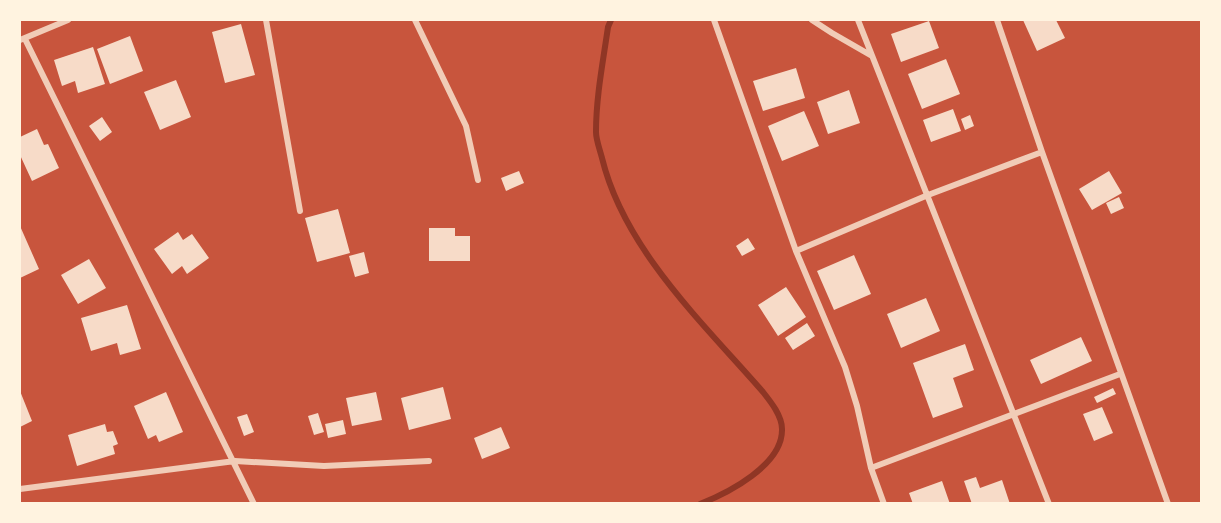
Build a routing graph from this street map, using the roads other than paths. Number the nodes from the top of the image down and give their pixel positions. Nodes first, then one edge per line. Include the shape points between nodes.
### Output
1 (68, 20) edge
2 (266, 20) edge
3 (415, 20) edge
4 (714, 20) edge
5 (812, 20) edge
6 (858, 20) edge
7 (997, 20) edge
8 (22, 39) edge
9 (872, 57) junction
10 (1042, 152) junction
11 (478, 180) dead end
12 (928, 195) junction
13 (300, 211) dead end
14 (796, 251) junction
15 (1120, 374) junction
16 (1015, 413) junction
17 (235, 461) junction
18 (429, 461) dead end
19 (871, 468) junction
20 (20, 489) edge
21 (254, 504) edge
22 (884, 504) edge
23 (1050, 504) edge
24 (1168, 504) edge

1 - 8 street
2 - 13 street
3 - 11 street via 466,126
4 - 14 street
5 - 9 street
6 - 9 street
7 - 10 street
8 - 17 street
9 - 12 street
10 - 12 street
10 - 15 street
12 - 14 street
12 - 16 street
14 - 19 street via 845,367
15 - 16 street
15 - 24 street
16 - 19 street
16 - 23 street
17 - 18 street via 324,466
17 - 20 street
17 - 21 street
19 - 22 street

